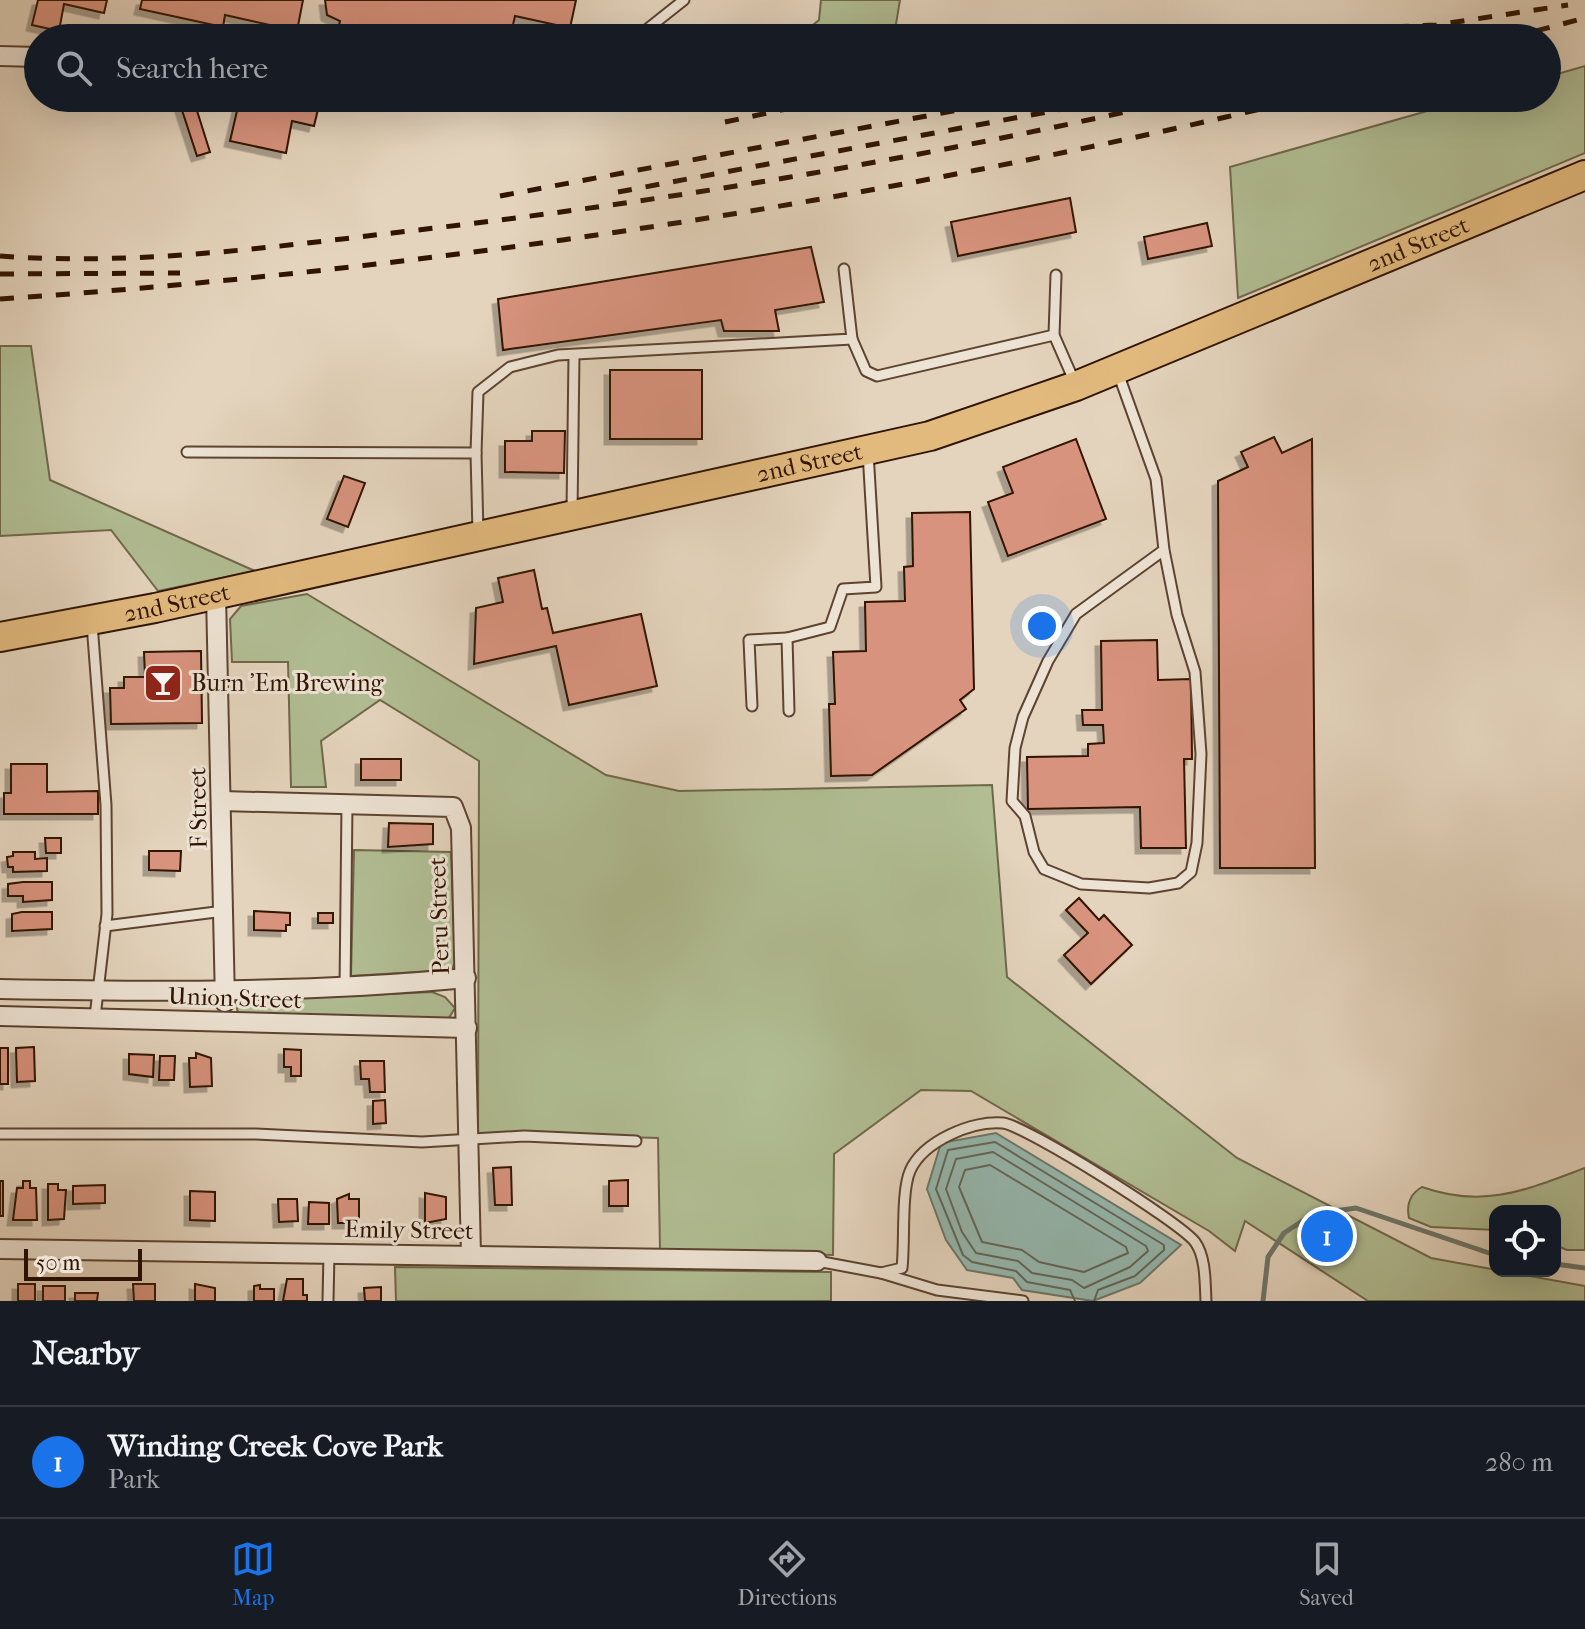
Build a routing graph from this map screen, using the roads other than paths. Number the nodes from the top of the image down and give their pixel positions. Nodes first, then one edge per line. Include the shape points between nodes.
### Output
1 (684, 0) edge
2 (654, 24) edge
3 (0, 56) edge
4 (24, 57) edge
5 (1585, 175) edge
6 (844, 269) dead end
7 (1056, 275) dead end
8 (1054, 335) junction
9 (852, 339) junction
10 (574, 355) junction
11 (1117, 369) junction
12 (1076, 386) junction
13 (187, 452) dead end
14 (868, 452) junction
15 (476, 453) junction
16 (572, 517) junction
17 (478, 537) junction
18 (1164, 550) junction
19 (216, 595) junction
20 (92, 621) junction
21 (0, 637) edge
22 (787, 638) junction
23 (752, 706) dead end
24 (789, 711) dead end
25 (222, 801) junction
26 (347, 804) junction
27 (224, 911) junction
28 (105, 926) junction
29 (466, 978) junction
30 (0, 989) edge
31 (345, 989) junction
32 (95, 991) junction
33 (225, 993) junction
34 (0, 1016) edge
35 (95, 1017) junction
36 (225, 1021) junction
37 (467, 1028) junction
38 (0, 1134) edge
39 (469, 1140) junction
40 (636, 1141) dead end
41 (0, 1249) edge
42 (329, 1253) junction
43 (471, 1255) junction
44 (817, 1261) joint
45 (881, 1273) junction
46 (328, 1301) edge
47 (1023, 1301) edge
48 (1206, 1301) edge

1 - 2 lane
3 - 4 street
5 - 11 main road, 2nd Street
6 - 9 lane
7 - 8 lane
8 - 9 lane via 877,376 866,371
8 - 12 lane
9 - 10 lane
10 - 15 lane via 510,367 478,392
10 - 16 lane
11 - 12 main road, 2nd Street
11 - 18 lane via 1156,479
12 - 14 main road, 2nd Street via 998,416
13 - 15 lane
14 - 16 main road, 2nd Street
14 - 22 lane via 876,587 843,589 830,627
15 - 17 lane
16 - 17 main road, 2nd Street
17 - 19 main road, 2nd Street
18 - 18 lane via 1195,672 1201,754 1191,872 1178,883 1149,888 1081,884 1044,869 1034,852 1025,816 1012,801 1015,748 1048,661 1076,614
19 - 20 main road, 2nd Street
19 - 25 street, F Street
20 - 21 main road, 2nd Street
20 - 28 lane via 106,805
22 - 23 lane via 749,640
22 - 24 lane
25 - 26 street, Peru Street
25 - 27 street, F Street
26 - 29 street, Peru Street via 453,807 461,828
26 - 31 lane
27 - 28 lane
27 - 33 street, F Street
28 - 32 lane
29 - 31 street, Union Street
29 - 37 street, Peru Street
30 - 32 street, Union Street
31 - 33 street, Union Street
32 - 33 street, Union Street
32 - 35 lane
33 - 36 street, F Street
34 - 35 street, Union Street
35 - 36 street, Union Street
36 - 37 street, Union Street
37 - 39 street, Peru Street
38 - 39 lane
39 - 40 lane via 524,1136
39 - 43 street, Peru Street
41 - 42 street, Emily Street
42 - 43 street, Emily Street
42 - 46 lane
43 - 44 street, Emily Street
44 - 45 lane
45 - 47 lane via 937,1290
45 - 48 lane via 902,1268 910,1169 941,1139 977,1123 1006,1123 1196,1242

